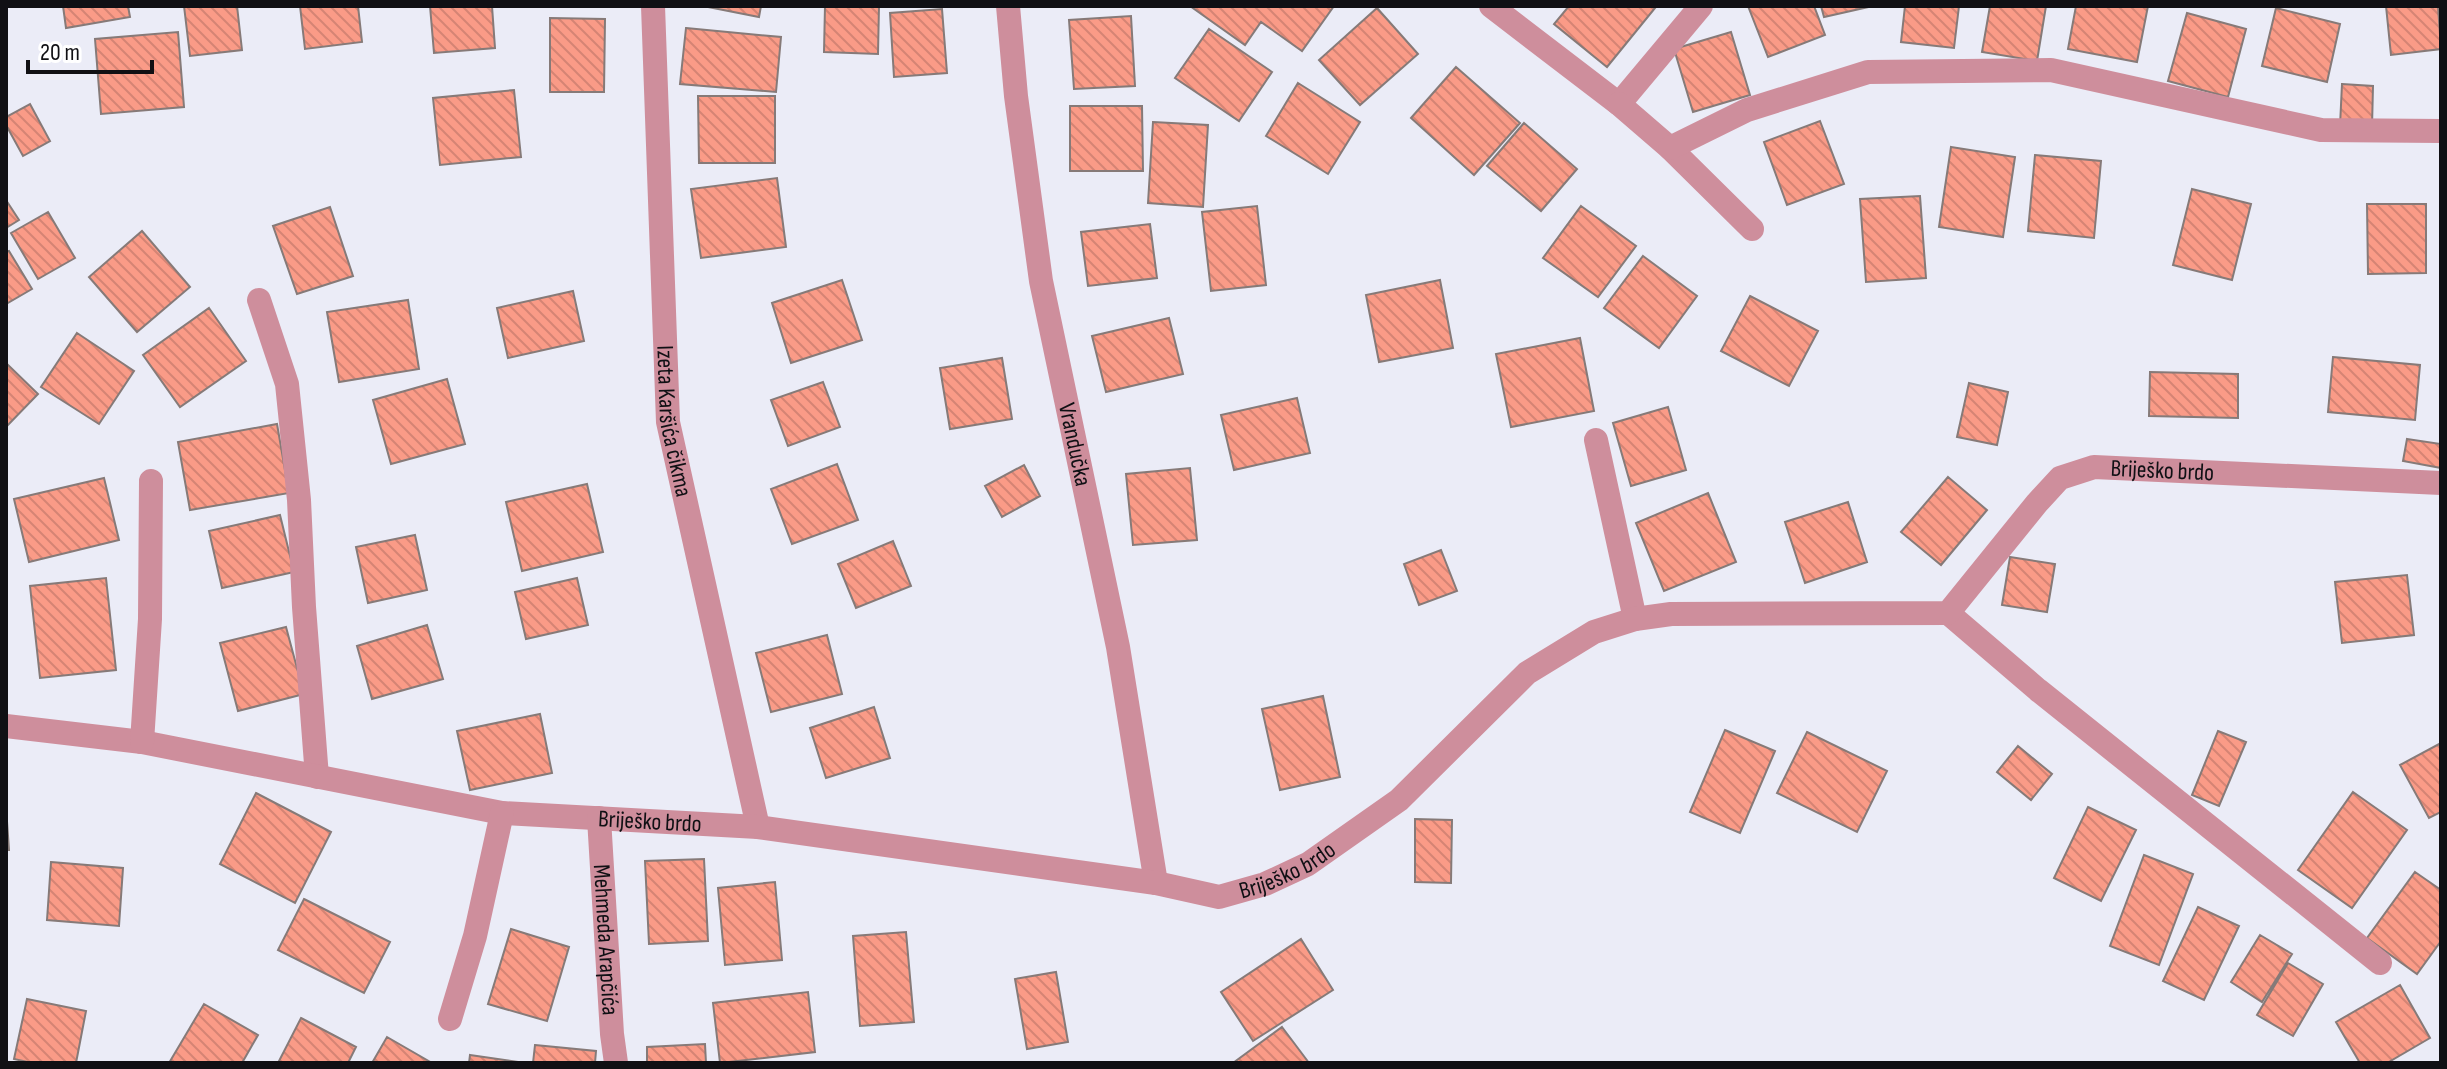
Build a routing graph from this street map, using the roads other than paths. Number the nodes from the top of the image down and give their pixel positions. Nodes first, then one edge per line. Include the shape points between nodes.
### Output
1 (653, 6) edge
2 (1008, 6) edge
3 (1491, 6) edge
4 (1701, 6) edge
5 (1619, 104) junction
6 (2441, 131) edge
7 (1670, 148) junction
8 (1752, 229) dead end
9 (259, 300) dead end
10 (1596, 440) dead end
11 (151, 481) dead end
12 (2441, 483) edge
13 (1948, 613) junction
14 (1635, 619) junction
15 (6, 726) edge
16 (142, 742) junction
17 (317, 777) junction
18 (502, 813) junction
19 (599, 818) junction
20 (758, 827) junction
21 (1156, 883) junction
22 (2380, 963) dead end
23 (450, 1019) dead end
24 (616, 1063) edge

1 - 20 street, Izeta Karšića čikma via 668,422
2 - 21 street, Vrandučka via 1041,281 1118,647
3 - 5 street
4 - 5 street
5 - 7 street
6 - 7 street via 2321,130 2051,70 1868,72 1747,110
7 - 8 street
9 - 17 street via 287,384
10 - 14 street
11 - 16 street
12 - 13 street, Briješko brdo via 2094,467 2060,478
13 - 14 street, Briješko brdo via 1671,614
13 - 22 street
14 - 21 street, Briješko brdo via 1594,632 1527,673 1399,800 1308,864 1219,897
15 - 16 street, Briješko brdo
16 - 17 street, Briješko brdo
17 - 18 street, Briješko brdo
18 - 19 street, Briješko brdo
18 - 23 street
19 - 20 street, Briješko brdo
19 - 24 street, Mehmeda Arapčića
20 - 21 street, Briješko brdo

